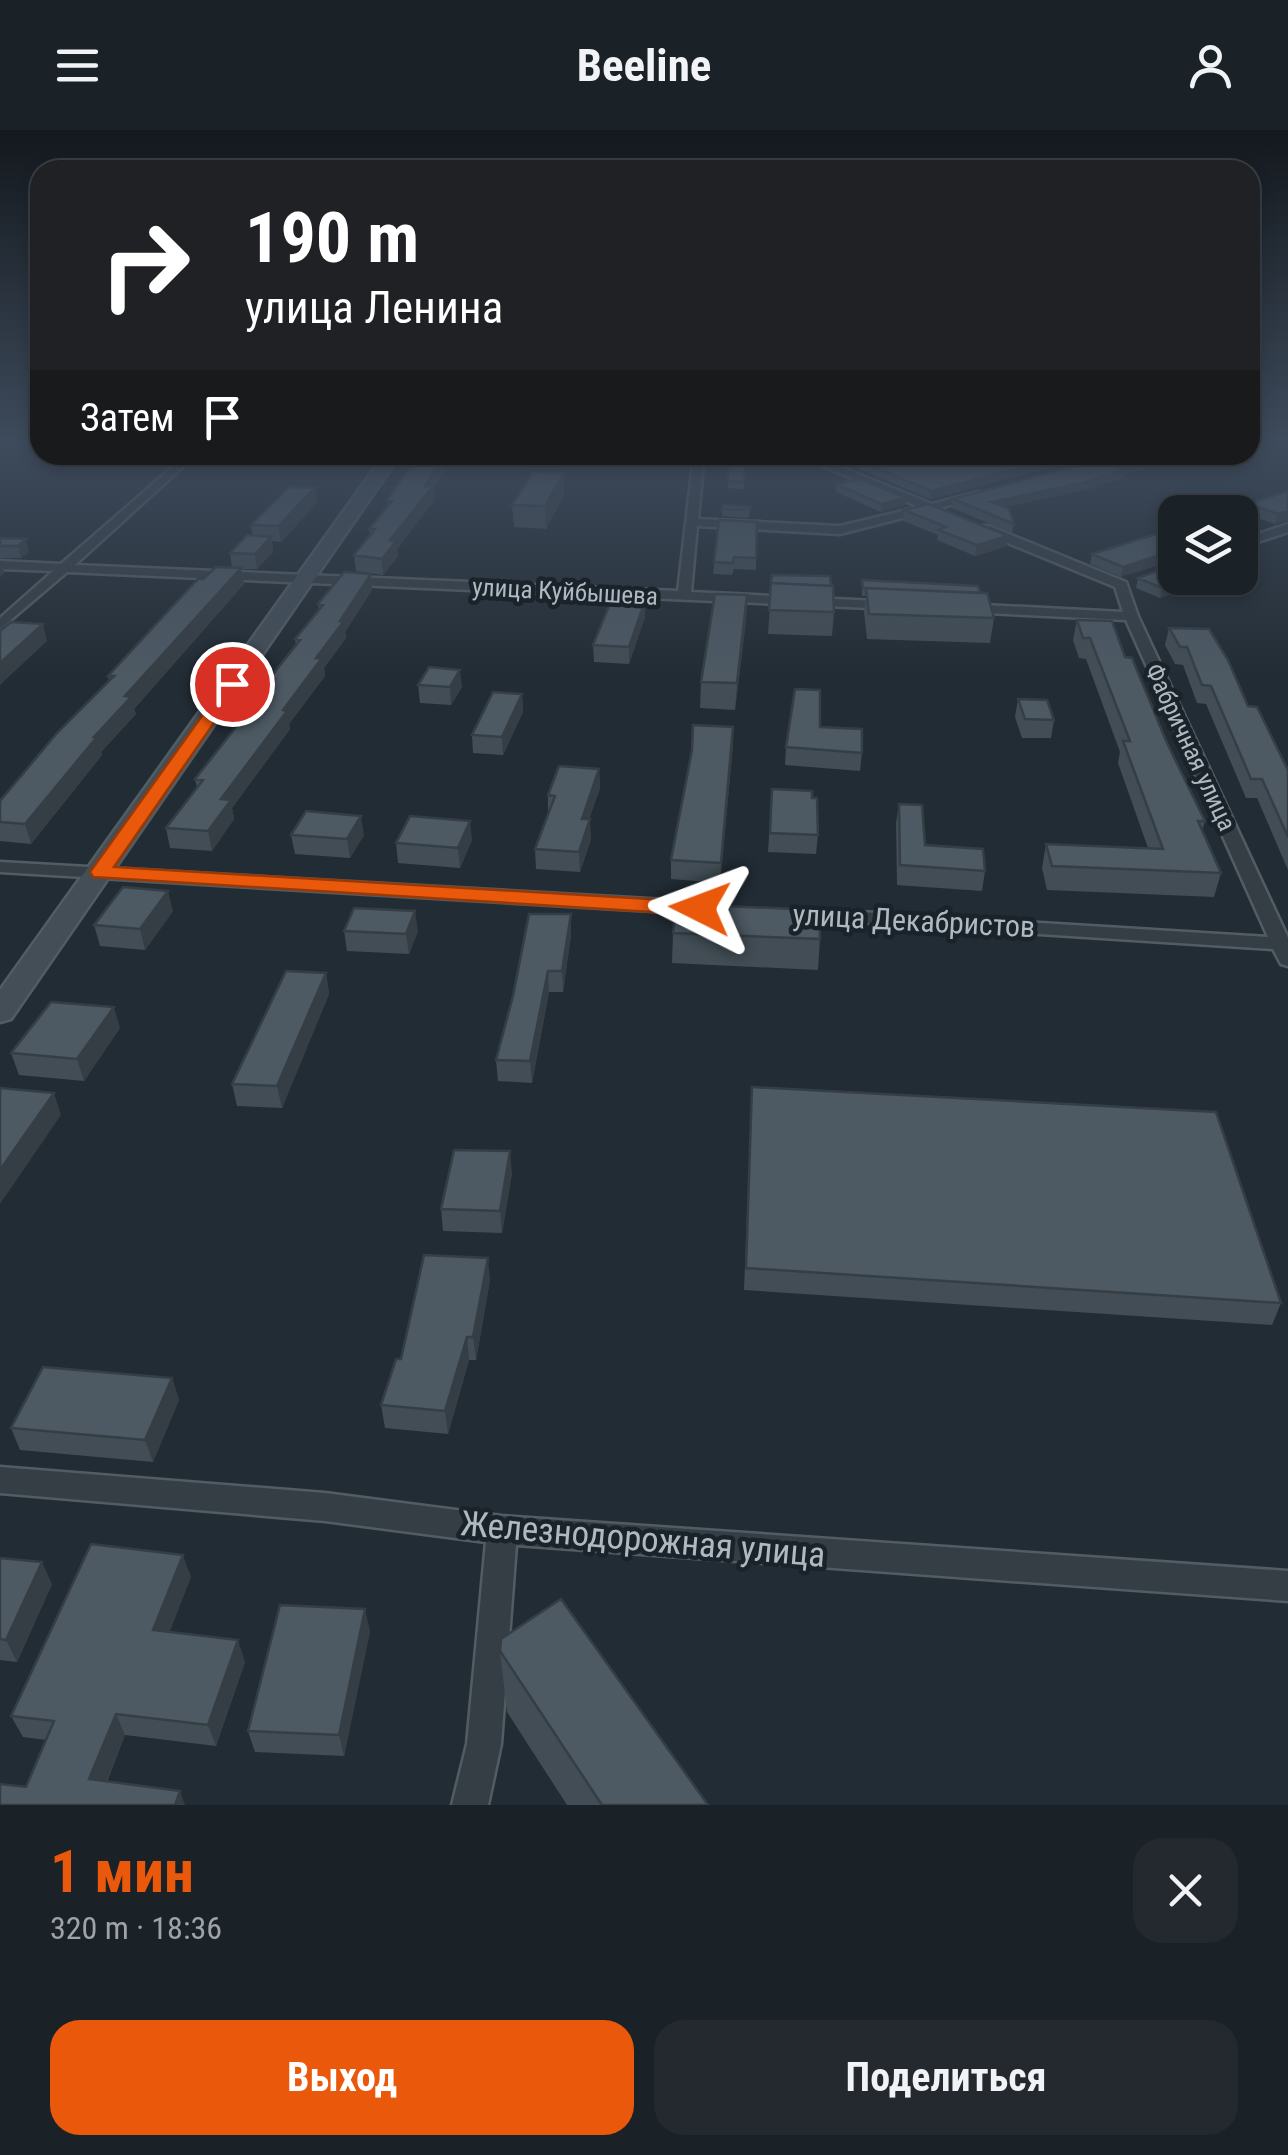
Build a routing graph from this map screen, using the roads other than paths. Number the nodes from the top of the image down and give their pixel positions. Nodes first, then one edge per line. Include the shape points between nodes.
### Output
1 (115, 521) edge
2 (346, 521) edge
3 (877, 521) edge
4 (692, 522) joint
5 (966, 522) edge
6 (1288, 528) edge
7 (1258, 538) edge
8 (0, 565) edge
9 (64, 567) junction
10 (1139, 578) edge
11 (306, 579) junction
12 (1121, 584) junction
13 (684, 596) junction
14 (917, 606) edge
15 (956, 608) edge
16 (1131, 616) junction
17 (0, 625) edge
18 (0, 867) edge
19 (100, 872) junction
20 (718, 910) edge
21 (777, 913) edge
22 (1286, 949) edge
23 (0, 1012) edge
24 (0, 1480) edge
25 (502, 1530) junction
26 (1288, 1586) edge
27 (470, 1805) edge

1 - 9 street
2 - 11 main road
3 - 4 street via 840,530
4 - 13 street
5 - 12 street
6 - 7 street
8 - 9 street, улица Куйбышева
9 - 11 street, улица Куйбышева
9 - 17 street
10 - 12 street
11 - 13 street, улица Куйбышева
11 - 19 main road
12 - 16 street, Фабричная улица
13 - 14 street, улица Куйбышева
15 - 16 street
16 - 22 street, Фабричная улица
18 - 19 street
19 - 20 street
19 - 23 main road
21 - 22 street, улица Декабристов
24 - 25 street, Железнодорожная улица via 326,1507
25 - 26 street, Железнодорожная улица
25 - 27 street via 484,1744

